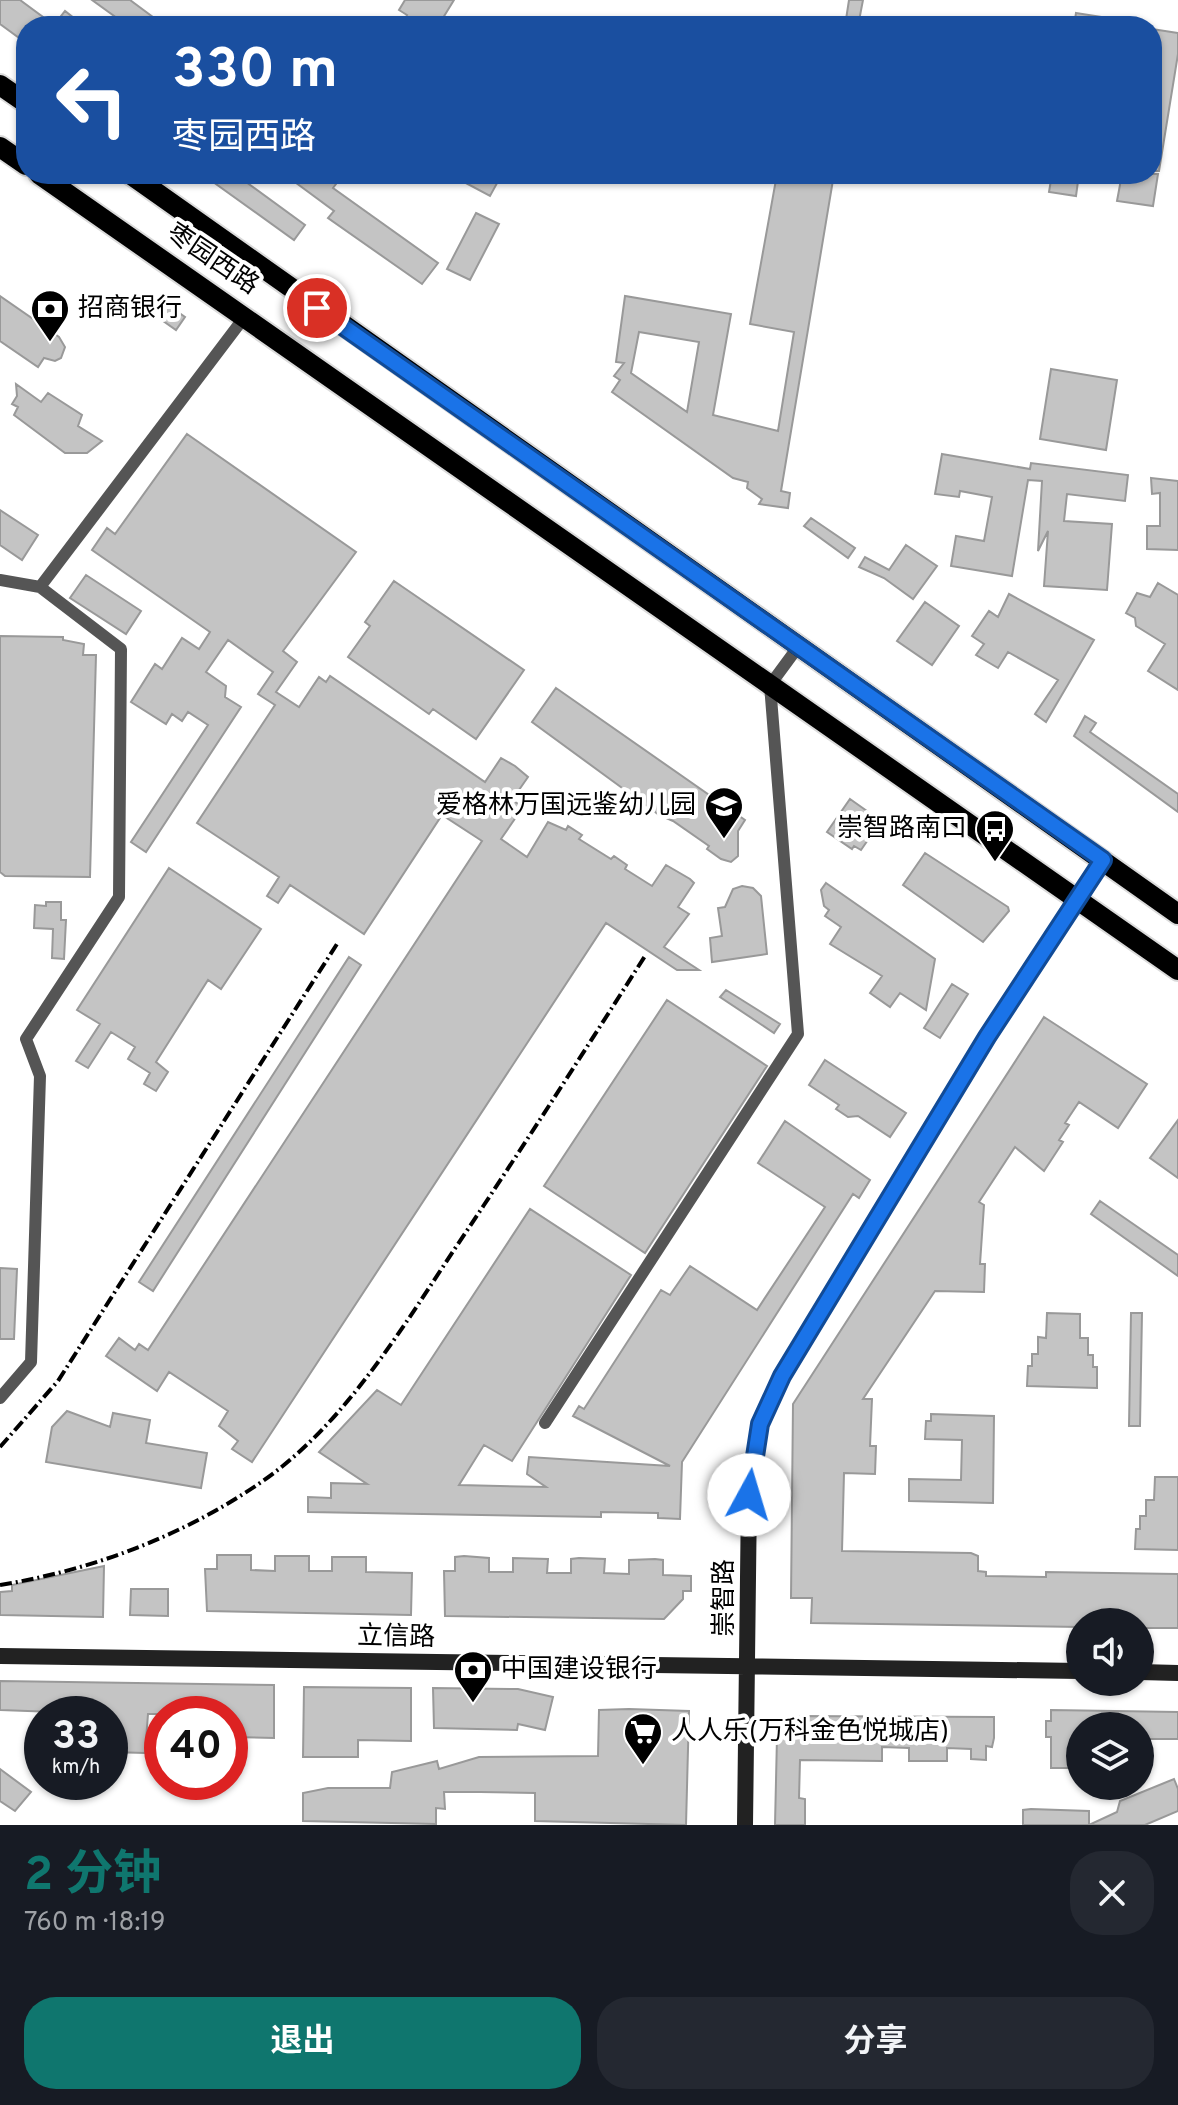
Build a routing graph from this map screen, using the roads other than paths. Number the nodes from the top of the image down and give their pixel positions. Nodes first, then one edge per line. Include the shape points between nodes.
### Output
1 (54, 184) edge
2 (144, 184) edge
3 (246, 315) junction
4 (0, 580) edge
5 (40, 587) junction
6 (798, 647) junction
7 (770, 685) junction
8 (1103, 860) junction
9 (1076, 898) junction
10 (1178, 914) edge
11 (1178, 970) edge
12 (0, 1398) edge
13 (545, 1423) dead end
14 (0, 1656) edge
15 (749, 1665) junction
16 (1066, 1671) edge
17 (1154, 1672) edge
18 (1178, 1673) edge
19 (745, 1825) edge

1 - 3 main road, 枣园西路
2 - 6 main road, 枣园西路
3 - 5 street
3 - 7 main road, 枣园西路
4 - 5 street
5 - 12 street via 121,649 119,897 26,1039 40,1076 31,1362
6 - 7 street
6 - 8 main road, 枣园西路
7 - 9 main road, 枣园西路
7 - 13 street via 798,1034
8 - 9 street, 崇智路
8 - 10 main road, 枣园西路
9 - 11 main road, 枣园西路
9 - 15 street, 崇智路 via 782,1376 760,1424 749,1495
14 - 15 street, 立信路
15 - 16 street, 立信路
15 - 19 street, 崇智路
17 - 18 street

